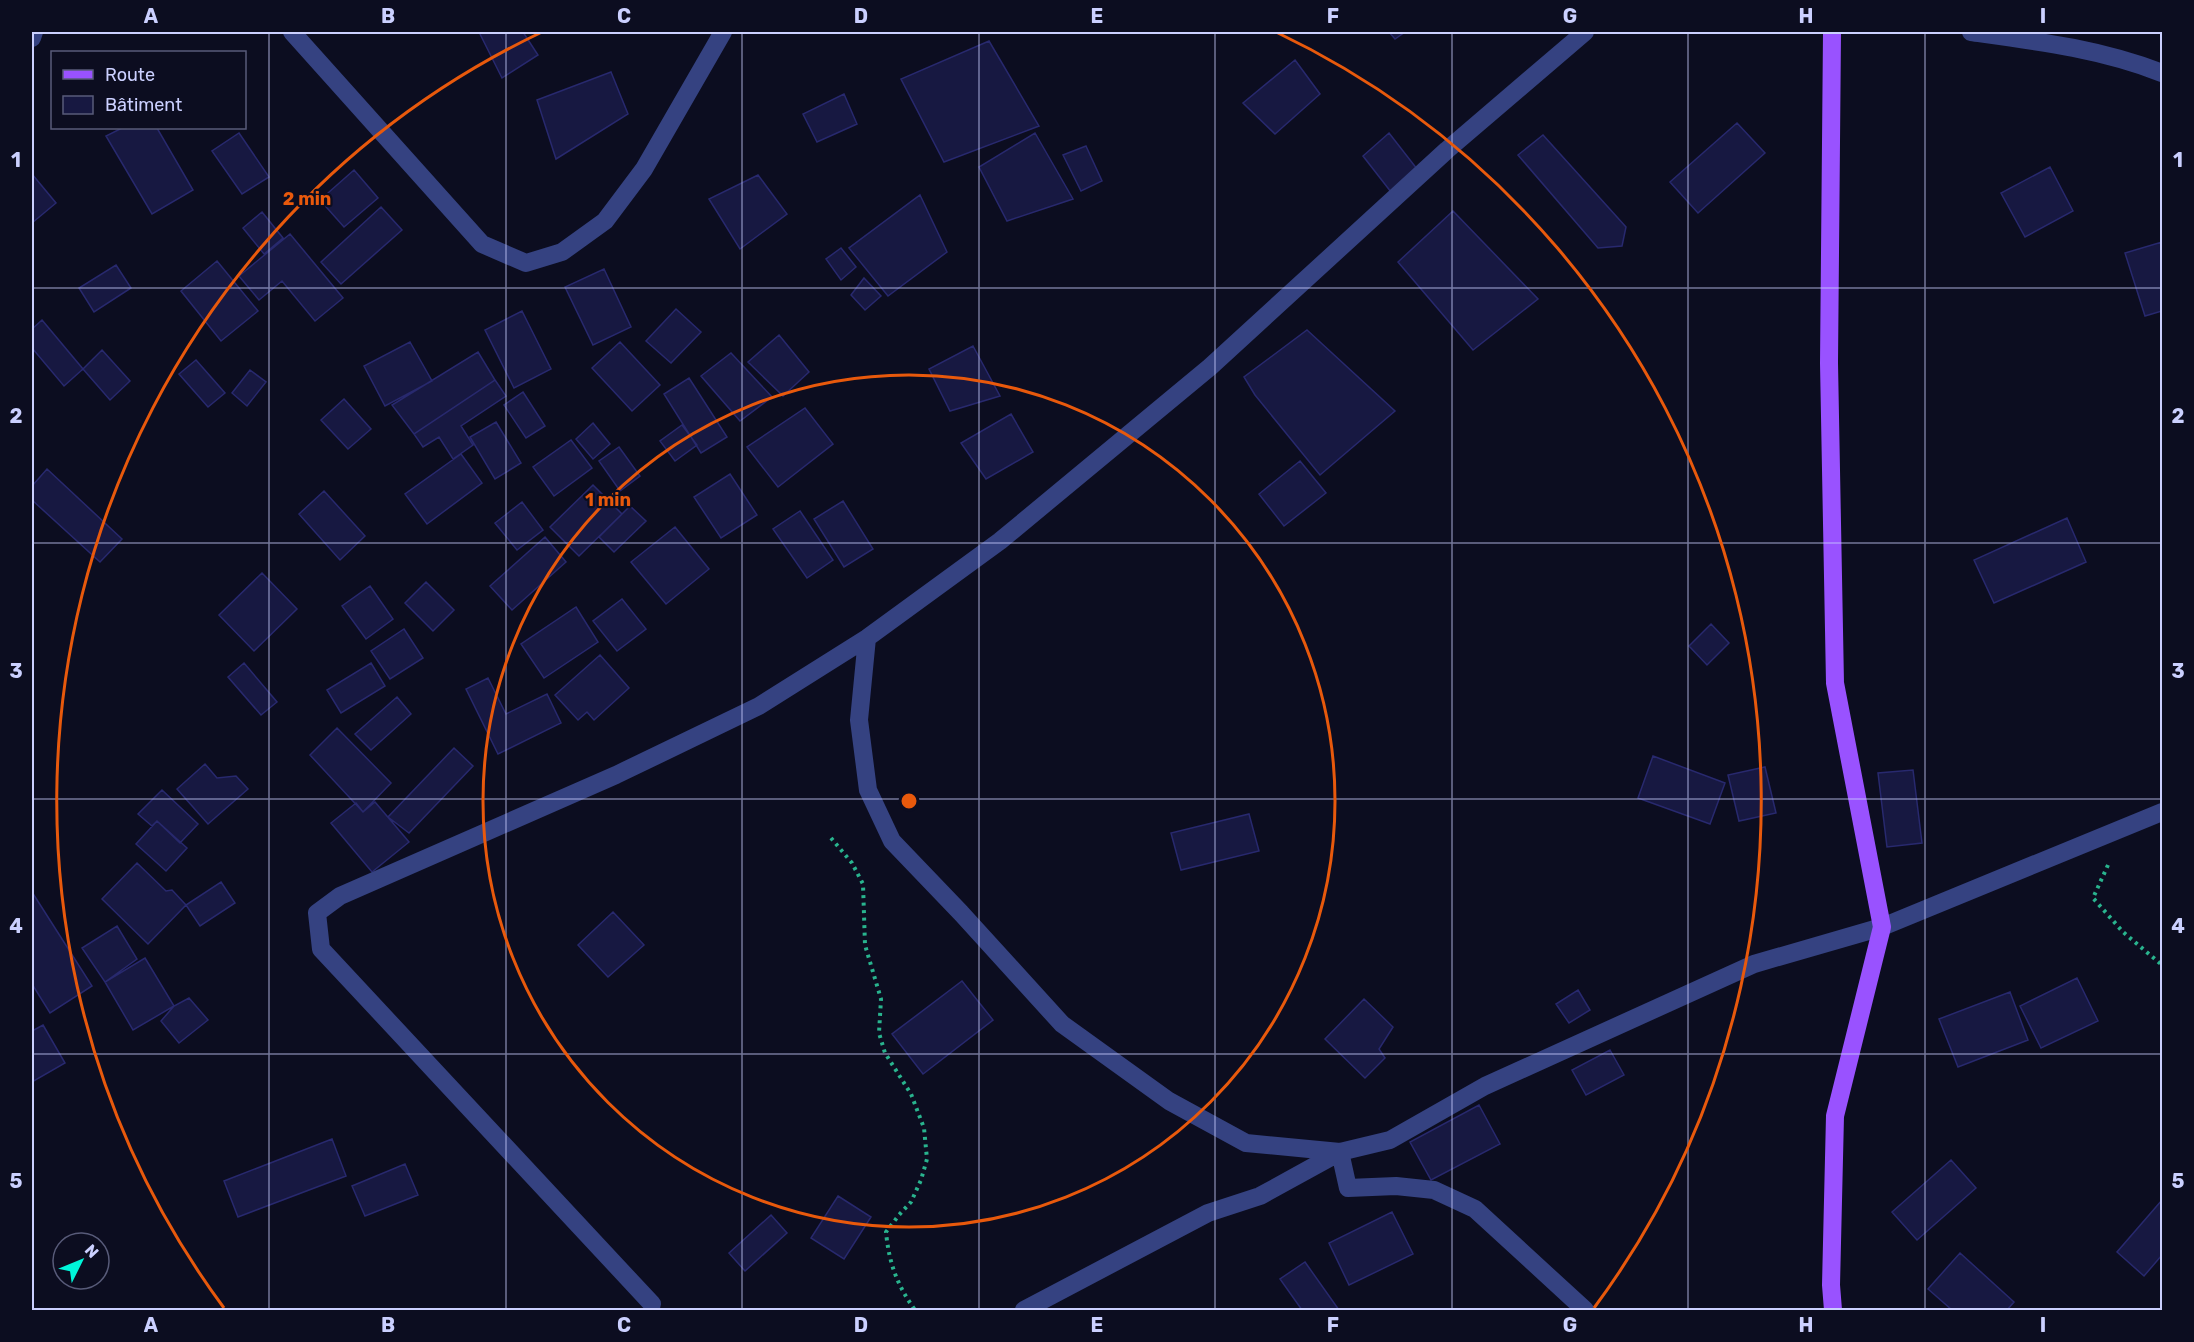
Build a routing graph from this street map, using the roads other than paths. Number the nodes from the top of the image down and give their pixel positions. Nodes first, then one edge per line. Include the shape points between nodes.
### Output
1 (34, 32) edge
2 (292, 32) edge
3 (723, 32) edge
4 (1585, 32) edge
5 (1832, 32) edge
6 (1971, 32) edge
7 (32, 38) edge
8 (2163, 73) edge
9 (867, 638) junction
10 (2163, 812) edge
11 (1882, 927) junction
12 (1340, 1152) junction
13 (652, 1304) dead end
14 (1024, 1311) edge
15 (1585, 1311) edge
16 (1833, 1311) edge

1 - 7 street
2 - 3 street via 482,244 526,263 562,252 605,220 644,169
4 - 9 street via 1447,150 1210,367 1000,542
5 - 11 main road via 1829,363 1835,683
6 - 8 street via 2061,45 2129,60
9 - 12 street via 859,720 868,790 892,841 1062,1024 1169,1101 1246,1143
9 - 13 street via 759,706 615,775 340,896 317,914 321,949
10 - 11 street
11 - 12 street via 1754,964 1485,1086 1390,1140
11 - 16 main road via 1835,1116
12 - 14 street via 1260,1196 1208,1213
12 - 15 street via 1348,1188 1396,1186 1434,1190 1475,1209

